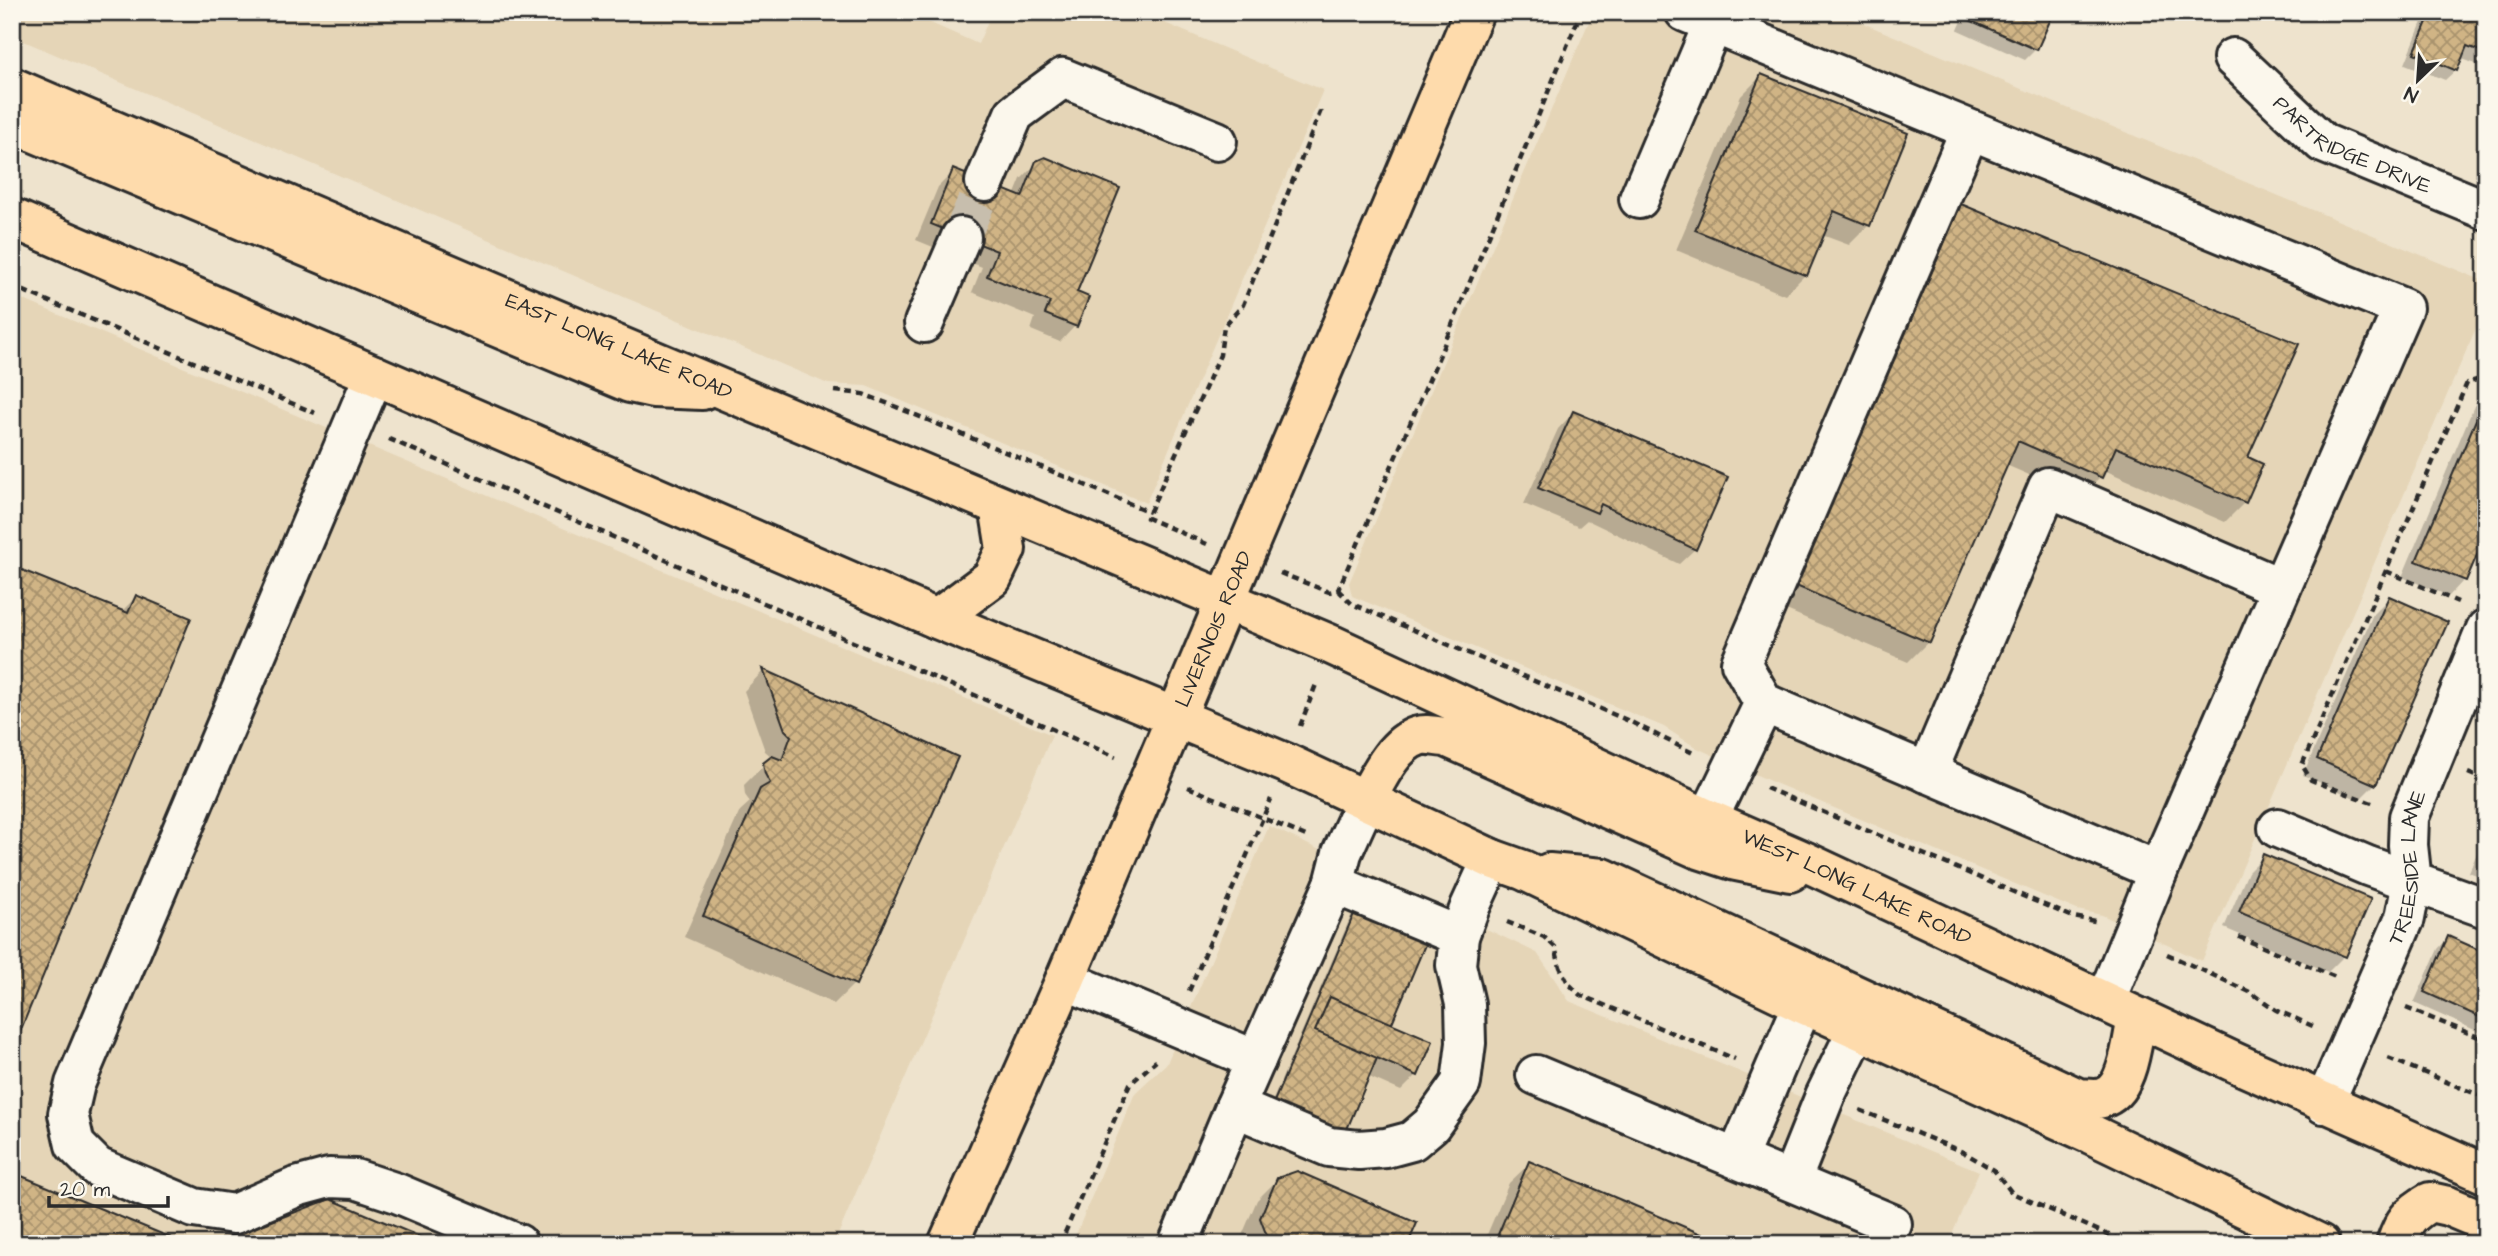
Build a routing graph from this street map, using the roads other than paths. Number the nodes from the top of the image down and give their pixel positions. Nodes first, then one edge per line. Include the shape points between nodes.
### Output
1 (1475, 12) edge
2 (1699, 18) edge
3 (2233, 58) dead end
4 (12, 87) edge
5 (12, 123) edge
6 (1970, 130) junction
7 (1217, 141) dead end
8 (985, 182) tunnel mouth
9 (1639, 199) dead end
10 (2486, 210) edge
11 (12, 218) edge
12 (961, 237) tunnel mouth
13 (924, 323) dead end
14 (374, 375) junction
15 (729, 391) junction
16 (999, 506) junction
17 (2281, 588) junction
18 (1226, 601) junction
19 (2472, 616) edge
20 (937, 619) junction
21 (1763, 703) junction
22 (1177, 717) junction
23 (1927, 773) junction
24 (1366, 800) junction
25 (1708, 819) junction
26 (2278, 828) dead end
27 (1508, 865) junction
28 (2158, 871) junction
29 (2412, 882) junction
30 (1334, 884) junction
31 (1858, 886) junction
32 (2486, 908) edge
33 (1460, 936) junction
34 (1065, 980) junction
35 (1803, 1004) junction
36 (2121, 1010) junction
37 (1858, 1028) junction
38 (1256, 1060) junction
39 (1536, 1075) dead end
40 (2324, 1104) junction
41 (1235, 1107) junction
42 (1737, 1158) junction
43 (2486, 1174) edge
44 (1791, 1181) junction
45 (2486, 1222) edge
46 (518, 1244) edge
47 (948, 1244) edge
48 (1178, 1244) edge
49 (1884, 1244) edge
50 (2320, 1244) edge
51 (2396, 1244) edge

1 - 18 main road, LIVERNOIS ROAD
2 - 6 street
2 - 9 street
3 - 10 street, PARTRIDGE DRIVE via 2323,143
4 - 15 main road, EAST LONG LAKE ROAD
5 - 15 main road via 630,383
6 - 17 street via 2403,308
6 - 21 street via 1741,663
7 - 8 street via 1063,78 1014,114
11 - 14 main road
12 - 13 street
14 - 20 main road
14 - 46 street via 75,1084 68,1114 75,1145 97,1167 194,1208 234,1214 296,1187 329,1178 355,1179
15 - 16 main road, EAST LONG LAKE ROAD
16 - 18 main road, EAST LONG LAKE ROAD
16 - 20 main road via 1006,549 992,578
17 - 23 street via 2048,487
17 - 28 street
18 - 22 main road, LIVERNOIS ROAD
18 - 25 main road, WEST LONG LAKE ROAD via 1453,699
19 - 29 street, TREESIDE LANE via 2409,817
20 - 22 main road
21 - 23 street
21 - 25 street
22 - 24 main road
22 - 34 main road, LIVERNOIS ROAD
23 - 28 street
24 - 27 main road
24 - 30 street via 1342,853
24 - 31 main road via 1400,748 1419,735 1446,737 1696,848 1736,861
25 - 31 main road, WEST LONG LAKE ROAD
26 - 29 street
27 - 33 street via 1470,907
27 - 35 main road
27 - 36 main road via 1602,878 2078,1098 2103,1098 2119,1085 2127,1066
28 - 36 street
29 - 32 street
29 - 40 street, TREESIDE LANE via 2406,918
30 - 33 street
30 - 38 street
31 - 36 main road, WEST LONG LAKE ROAD
33 - 41 street via 1456,965 1465,1004 1466,1043 1461,1083 1431,1125 1412,1141 1359,1150 1329,1147
34 - 38 street
34 - 47 main road, LIVERNOIS ROAD
35 - 37 main road
35 - 42 street
36 - 40 main road, WEST LONG LAKE ROAD
37 - 44 street
37 - 50 main road
38 - 41 street
39 - 42 street
40 - 43 main road, WEST LONG LAKE ROAD
41 - 48 street
42 - 44 street
44 - 49 street via 1892,1224
45 - 51 main road via 2430,1202 2412,1212

